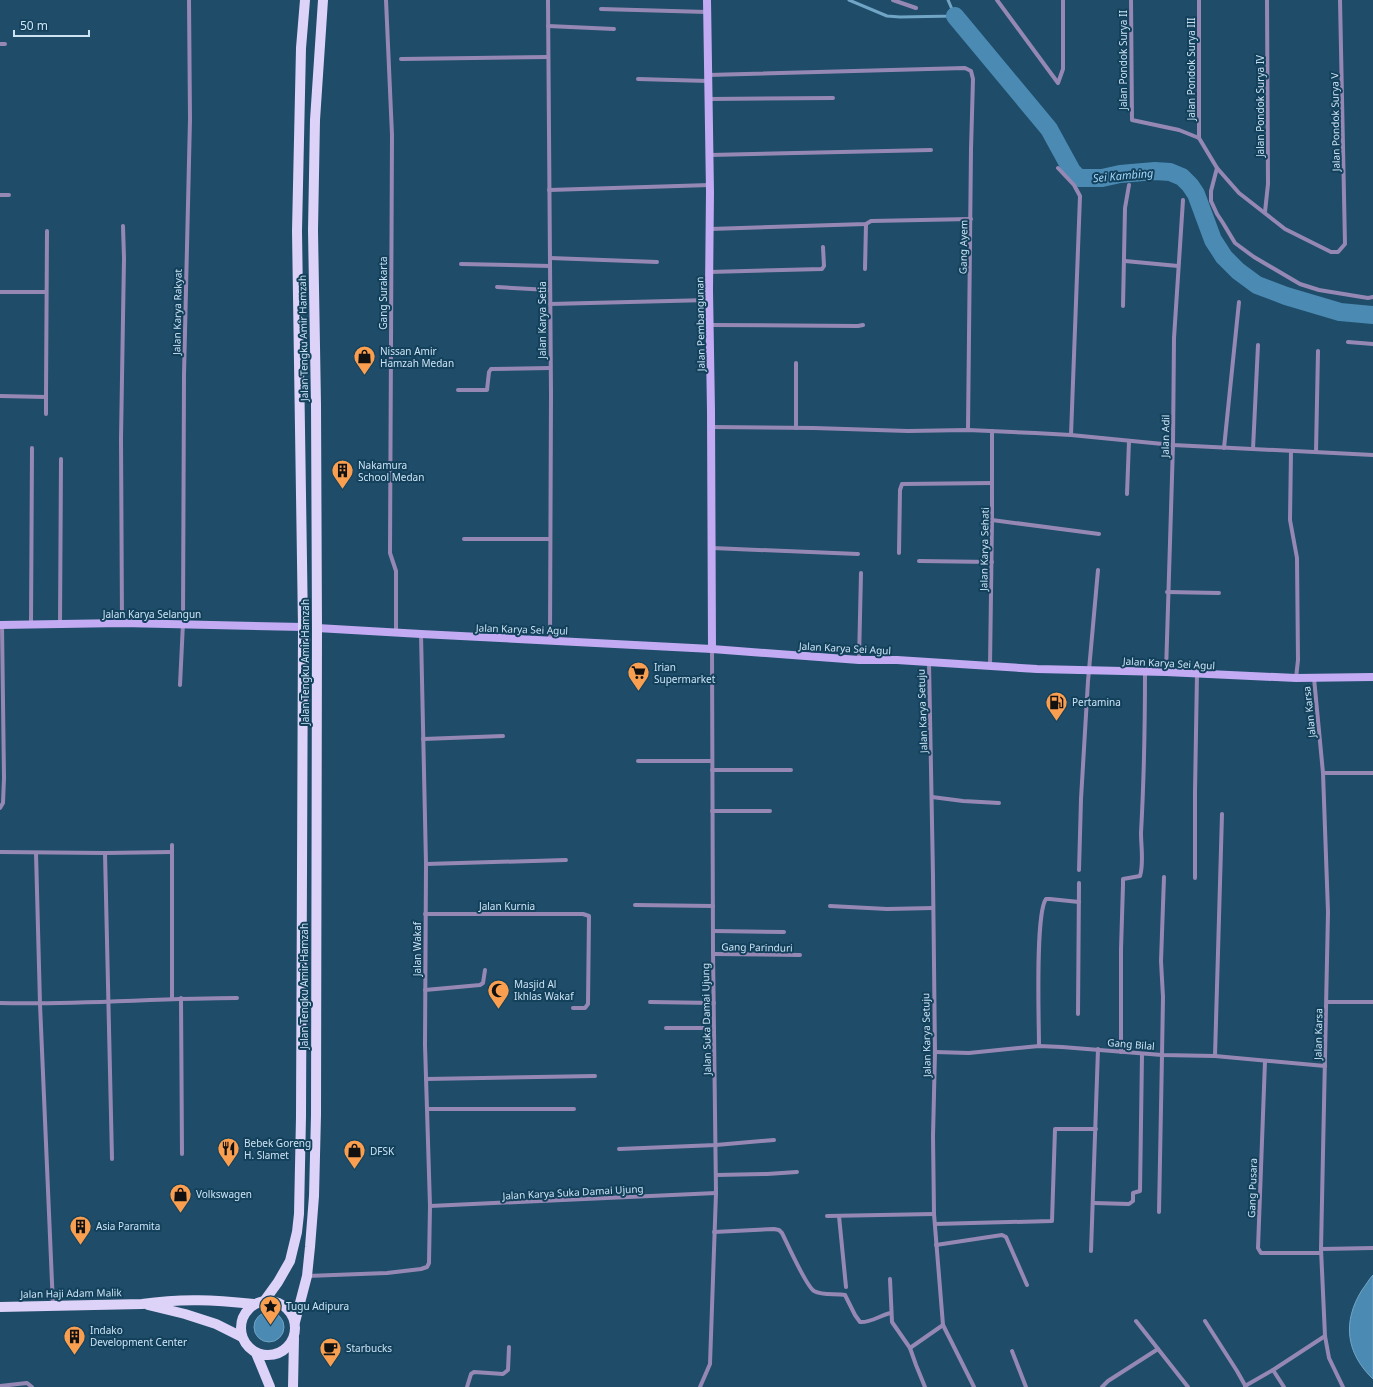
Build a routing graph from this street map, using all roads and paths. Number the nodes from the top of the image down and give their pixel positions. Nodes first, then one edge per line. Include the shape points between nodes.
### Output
1 (189, 0) edge
2 (305, 0) edge
3 (323, 0) edge
4 (386, 0) edge
5 (548, 0) edge
6 (707, 0) edge
7 (893, 0) edge
8 (997, 0) edge
9 (1063, 0) edge
10 (1131, 0) edge
11 (1199, 0) edge
12 (1267, 0) edge
13 (1340, 0) edge
14 (916, 8) dead end
15 (601, 9) dead end
16 (707, 12) junction
17 (548, 26) junction
18 (614, 29) dead end
19 (0, 44) edge
20 (5, 44) dead end
21 (548, 57) junction
22 (401, 59) dead end
23 (708, 78) junction
24 (638, 79) dead end
25 (833, 98) dead end
26 (708, 99) junction
27 (1199, 138) junction
28 (931, 150) dead end
29 (709, 154) junction
30 (1058, 168) dead end
31 (1217, 168) junction
32 (710, 185) junction
33 (1129, 185) dead end
34 (549, 190) junction
35 (0, 195) edge
36 (9, 195) dead end
37 (1183, 200) dead end
38 (1265, 212) junction
39 (971, 219) junction
40 (866, 224) junction
41 (123, 226) dead end
42 (710, 229) junction
43 (313, 230) junction
44 (47, 231) dead end
45 (297, 231) junction
46 (823, 247) dead end
47 (550, 258) junction
48 (1125, 261) junction
49 (657, 262) dead end
50 (461, 264) dead end
51 (550, 266) junction
52 (1178, 266) junction
53 (865, 269) dead end
54 (710, 272) junction
55 (497, 287) dead end
56 (549, 290) junction
57 (0, 292) edge
58 (46, 292) junction
59 (1373, 297) edge
60 (710, 300) junction
61 (1239, 302) dead end
62 (550, 304) junction
63 (1123, 306) dead end
64 (710, 325) junction
65 (863, 325) dead end
66 (315, 333) junction
67 (298, 334) junction
68 (1348, 342) dead end
69 (1373, 344) edge
70 (1258, 345) dead end
71 (1318, 351) dead end
72 (796, 363) dead end
73 (550, 368) junction
74 (458, 390) dead end
75 (0, 396) edge
76 (46, 397) junction
77 (46, 414) dead end
78 (711, 427) junction
79 (796, 428) junction
80 (968, 430) junction
81 (992, 432) junction
82 (1071, 434) junction
83 (1129, 441) junction
84 (1173, 445) junction
85 (32, 448) dead end
86 (1224, 448) junction
87 (1253, 449) junction
88 (1291, 451) junction
89 (1316, 452) junction
90 (1373, 454) edge
91 (61, 459) dead end
92 (992, 483) junction
93 (1127, 494) dead end
94 (992, 520) junction
95 (1099, 534) dead end
96 (464, 539) dead end
97 (550, 539) junction
98 (711, 548) junction
99 (899, 553) dead end
100 (858, 554) dead end
101 (919, 561) dead end
102 (992, 562) junction
103 (1098, 570) dead end
104 (860, 573) dead end
105 (1167, 592) junction
106 (1219, 593) dead end
107 (122, 623) junction
108 (183, 623) junction
109 (60, 624) junction
110 (1, 625) edge
111 (31, 625) junction
112 (303, 627) junction
113 (317, 628) junction
114 (396, 633) junction
115 (421, 634) junction
116 (550, 640) junction
117 (712, 649) junction
118 (859, 660) junction
119 (929, 662) junction
120 (990, 666) junction
121 (1090, 670) junction
122 (1145, 672) junction
123 (1166, 672) junction
124 (1198, 674) junction
125 (1373, 677) edge
126 (1296, 678) junction
127 (1314, 678) junction
128 (180, 685) dead end
129 (503, 736) dead end
130 (423, 739) junction
131 (638, 761) dead end
132 (712, 761) junction
133 (712, 770) junction
134 (791, 770) dead end
135 (1323, 773) junction
136 (1373, 773) edge
137 (2, 778) edge
138 (932, 797) junction
139 (1000, 802) dead end
140 (0, 808) edge
141 (712, 811) junction
142 (770, 811) dead end
143 (1222, 814) dead end
144 (172, 845) dead end
145 (0, 852) edge
146 (172, 852) junction
147 (36, 853) junction
148 (105, 854) junction
149 (566, 860) dead end
150 (426, 864) junction
151 (1079, 870) dead end
152 (1164, 877) dead end
153 (1195, 878) dead end
154 (1079, 883) dead end
155 (1079, 902) junction
156 (635, 905) dead end
157 (713, 906) junction
158 (830, 906) dead end
159 (933, 908) junction
160 (425, 914) junction
161 (302, 927) junction
162 (317, 927) junction
163 (712, 931) junction
164 (784, 932) dead end
165 (713, 954) junction
166 (800, 955) dead end
167 (485, 970) dead end
168 (425, 990) junction
169 (181, 998) junction
170 (237, 998) dead end
171 (172, 999) junction
172 (108, 1002) junction
173 (650, 1002) dead end
174 (1327, 1002) junction
175 (1373, 1002) edge
176 (0, 1003) edge
177 (714, 1003) junction
178 (40, 1004) junction
179 (573, 1008) dead end
180 (1078, 1014) dead end
181 (666, 1028) dead end
182 (714, 1028) junction
183 (1039, 1046) junction
184 (1098, 1049) junction
185 (935, 1052) junction
186 (1121, 1052) junction
187 (1142, 1054) junction
188 (1162, 1055) junction
189 (1215, 1056) junction
190 (1265, 1061) junction
191 (1326, 1066) junction
192 (595, 1076) dead end
193 (426, 1079) junction
194 (426, 1109) junction
195 (574, 1110) dead end
196 (1096, 1128) junction
197 (774, 1140) dead end
198 (716, 1145) junction
199 (619, 1149) dead end
200 (182, 1154) dead end
201 (112, 1159) dead end
202 (796, 1172) dead end
203 (716, 1175) junction
204 (716, 1193) junction
205 (1094, 1203) junction
206 (430, 1206) junction
207 (1159, 1212) dead end
208 (934, 1214) junction
209 (827, 1216) dead end
210 (839, 1216) junction
211 (935, 1224) junction
212 (714, 1232) junction
213 (936, 1245) junction
214 (1373, 1248) edge
215 (1091, 1251) dead end
216 (1321, 1251) junction
217 (306, 1276) junction
218 (890, 1279) dead end
219 (1027, 1284) dead end
220 (846, 1287) dead end
221 (265, 1300) junction
222 (142, 1304) junction
223 (254, 1304) junction
224 (53, 1306) junction
225 (0, 1307) edge
226 (891, 1313) junction
227 (1136, 1321) dead end
228 (1205, 1321) dead end
229 (295, 1322) junction
230 (943, 1325) junction
231 (1325, 1336) junction
232 (242, 1337) junction
233 (294, 1338) junction
234 (509, 1347) dead end
235 (910, 1348) junction
236 (1158, 1349) junction
237 (1012, 1351) dead end
238 (256, 1353) junction
239 (1273, 1370) junction
240 (0, 1386) edge
241 (1246, 1386) edge
242 (32, 1387) edge
243 (270, 1387) edge
244 (293, 1387) edge
245 (467, 1387) edge
246 (700, 1387) edge
247 (925, 1387) edge
248 (974, 1387) edge
249 (1026, 1387) edge
250 (1102, 1387) edge
251 (1188, 1387) edge
252 (1284, 1387) edge
253 (1343, 1387) edge

1 - 108 street, Jalan Karya Rakyat via 190,119 184,375
2 - 45 main road, Jalan Tengku Amir Hamzah via 301,48
3 - 43 main road, Jalan Tengku Amir Hamzah
4 - 114 street, Gang Surakarta via 392,135 390,553 396,571
5 - 17 street, Jalan Karya Setia
6 - 16 main road, Jalan Pembangunan
7 - 14 street
8 - 9 street via 1058,83 1063,69
10 - 27 street, Jalan Pondok Surya II via 1132,120 1179,130
11 - 27 street, Jalan Pondok Surya III
12 - 38 street, Jalan Pondok Surya IV via 1268,184
13 - 38 street, Jalan Pondok Surya V via 1345,244 1338,252 1331,252 1285,228
15 - 16 street
16 - 23 main road, Jalan Pembangunan
17 - 18 street
17 - 21 street, Jalan Karya Setia
19 - 20 street
21 - 22 street
21 - 34 street, Jalan Karya Setia
23 - 24 street
23 - 26 main road, Jalan Pembangunan
23 - 39 street, Gang Ayem via 965,68 971,71
25 - 26 street
26 - 29 main road, Jalan Pembangunan
27 - 31 street
28 - 29 street
29 - 32 main road, Jalan Pembangunan
30 - 82 street via 1074,185 1080,196
31 - 38 street via 1239,193
31 - 59 street via 1211,191 1212,201 1235,243 1300,284 1319,290
32 - 34 street
32 - 42 main road, Jalan Pembangunan
33 - 48 street
34 - 47 street, Jalan Karya Setia
35 - 36 street
37 - 52 street, Jalan Adil
39 - 40 street via 871,221
39 - 80 street, Gang Ayem
40 - 42 street
40 - 53 street
41 - 107 street
42 - 54 main road, Jalan Pembangunan
43 - 45 main road
43 - 66 main road, Jalan Tengku Amir Hamzah
44 - 58 street
45 - 67 main road, Jalan Tengku Amir Hamzah
46 - 54 street via 822,269
47 - 49 street
47 - 51 street, Jalan Karya Setia
48 - 52 street
48 - 63 street
50 - 51 street
51 - 56 street, Jalan Karya Setia
52 - 84 street, Jalan Adil
54 - 60 main road, Jalan Pembangunan
55 - 56 street
56 - 62 street, Jalan Karya Setia
57 - 58 street
58 - 76 street
60 - 62 street
60 - 64 main road, Jalan Pembangunan
61 - 86 street
62 - 73 street, Jalan Karya Setia
64 - 65 street
64 - 78 main road, Jalan Pembangunan
66 - 67 main road
66 - 113 main road, Jalan Tengku Amir Hamzah
67 - 112 main road, Jalan Tengku Amir Hamzah
68 - 69 street
70 - 87 street
71 - 89 street
72 - 79 street
73 - 74 street via 491,369 487,390
73 - 97 street, Jalan Karya Setia
75 - 76 street
76 - 77 street
78 - 79 street
78 - 98 main road, Jalan Pembangunan
79 - 80 street
80 - 81 street
81 - 82 street
81 - 92 street, Jalan Karya Sehati
82 - 83 street
83 - 84 street
83 - 93 street
84 - 86 street
84 - 105 street, Jalan Adil
85 - 111 street
86 - 87 street
87 - 88 street
88 - 89 street
88 - 126 street via 1290,520 1296,558
89 - 90 street
91 - 109 street
92 - 94 street, Jalan Karya Sehati
92 - 99 street via 902,484
94 - 95 street
94 - 102 street, Jalan Karya Sehati
96 - 97 street
97 - 116 street, Jalan Karya Setia
98 - 100 street
98 - 117 main road, Jalan Pembangunan
101 - 102 street
102 - 120 street, Jalan Karya Sehati
103 - 121 street
104 - 118 street
105 - 106 street
105 - 123 street, Jalan Adil
107 - 108 main road, Jalan Karya Selangun
107 - 109 main road, Jalan Karya Selangun
108 - 112 main road, Jalan Karya Selangun
108 - 128 street, Jalan Karya Rakyat
109 - 111 main road, Jalan Karya Selangun
110 - 111 main road, Jalan Karya Selangun
110 - 137 street
112 - 161 main road, Jalan Tengku Amir Hamzah
113 - 114 main road, Jalan Karya Sei Agul
113 - 162 main road, Jalan Tengku Amir Hamzah
114 - 115 main road, Jalan Karya Sei Agul
115 - 116 main road, Jalan Karya Sei Agul
115 - 130 street, Jalan Wakaf
116 - 117 main road, Jalan Karya Sei Agul
117 - 118 main road, Jalan Karya Sei Agul
117 - 132 street, Jalan Suka Damai Ujung
118 - 119 main road, Jalan Karya Sei Agul
119 - 120 main road, Jalan Karya Sei Agul
119 - 138 street, Jalan Karya Setuju
120 - 121 main road, Jalan Karya Sei Agul
121 - 122 main road, Jalan Karya Sei Agul
121 - 151 street
122 - 123 main road, Jalan Karya Sei Agul
122 - 186 street via 1142,868 1140,876 1123,879 1122,885
123 - 124 main road, Jalan Karya Sei Agul
124 - 126 main road, Jalan Karya Sei Agul
124 - 153 street
125 - 127 main road, Jalan Karya Sei Agul
126 - 127 main road, Jalan Karya Sei Agul
127 - 135 street, Jalan Karsa
129 - 130 street
130 - 150 street, Jalan Wakaf
131 - 132 street
132 - 133 street, Jalan Suka Damai Ujung
133 - 134 street
133 - 141 street, Jalan Suka Damai Ujung
135 - 136 street
135 - 174 street, Jalan Karsa via 1328,912
137 - 140 street via 3,802
138 - 139 street
138 - 159 street, Jalan Karya Setuju
141 - 142 street
141 - 157 street, Jalan Suka Damai Ujung
143 - 189 street
144 - 146 street
145 - 147 street
146 - 148 street
146 - 171 street
147 - 148 street
147 - 178 street
148 - 172 street
149 - 150 street
150 - 160 street, Jalan Wakaf
152 - 188 street
154 - 155 street
155 - 180 street
155 - 183 street via 1050,899 1044,903 1038,985
156 - 157 street
157 - 163 street, Jalan Suka Damai Ujung
158 - 159 street
159 - 185 street, Jalan Karya Setuju
160 - 168 street, Jalan Wakaf
160 - 179 street, Jalan Kurnia via 589,916 588,1004 585,1008
161 - 162 main road
161 - 221 main road, Jalan Tengku Amir Hamzah via 301,1117 297,1232 290,1261
162 - 217 main road, Jalan Tengku Amir Hamzah via 314,1196
163 - 164 street
163 - 165 street, Jalan Suka Damai Ujung
165 - 166 street, Gang Parinduri
165 - 177 street, Jalan Suka Damai Ujung
167 - 168 street via 484,981 480,985
168 - 193 street, Jalan Wakaf
169 - 170 street
169 - 171 street
169 - 200 street
171 - 172 street
172 - 178 street
172 - 201 street
173 - 177 street
174 - 175 street
174 - 191 street, Jalan Karsa
176 - 178 street
177 - 182 street, Jalan Suka Damai Ujung
178 - 224 street
181 - 182 street
182 - 198 street, Jalan Suka Damai Ujung
183 - 184 street, Gang Bilal
183 - 185 street, Gang Bilal via 970,1053
184 - 186 street, Gang Bilal
184 - 196 street
185 - 208 street, Jalan Karya Setuju
186 - 187 street, Gang Bilal
187 - 188 street, Gang Bilal
187 - 205 street via 1140,1191 1133,1193 1133,1201 1129,1204
188 - 189 street, Gang Bilal
188 - 207 street
189 - 190 street, Gang Bilal
190 - 191 street, Gang Bilal
190 - 216 street, Gang Pusara via 1258,1248 1261,1253
191 - 216 street, Jalan Karsa
192 - 193 street
193 - 194 street, Jalan Wakaf
194 - 195 street
194 - 206 street, Jalan Wakaf
196 - 205 street
196 - 211 street via 1055,1129 1052,1220
197 - 198 street
198 - 199 street
198 - 203 street, Jalan Suka Damai Ujung
202 - 203 street
203 - 204 street, Jalan Suka Damai Ujung
204 - 206 street, Jalan Karya Suka Damai Ujung
204 - 212 street, Jalan Suka Damai Ujung
205 - 215 street
206 - 217 street, Jalan Wakaf via 429,1263 425,1268 387,1273
208 - 210 street
208 - 211 street, Jalan Karya Setuju
209 - 210 street
210 - 220 street
211 - 213 street, Jalan Karya Setuju
212 - 226 street via 779,1230 809,1286 814,1290 846,1295 860,1322 868,1322 882,1314
212 - 246 street, Jalan Suka Damai Ujung via 710,1364
213 - 219 street via 1002,1235 1006,1237
213 - 230 street, Jalan Karya Setuju
214 - 216 street
216 - 231 street, Jalan Karsa
217 - 229 main road, Jalan Tengku Amir Hamzah
218 - 226 street
221 - 223 main road
221 - 229 main road via 278,1302 284,1306
222 - 223 main road, Jalan Haji Adam Malik via 165,1300 207,1299
222 - 224 main road, Jalan Haji Adam Malik
222 - 232 main road, Jalan Haji Adam Malik via 208,1321
223 - 232 main road via 242,1318
224 - 225 main road, Jalan Haji Adam Malik
226 - 235 street via 892,1322
227 - 236 street
228 - 241 street
229 - 233 main road
230 - 235 street
230 - 248 street
231 - 239 street
231 - 253 street, Jalan Karsa via 1329,1358
232 - 238 main road
233 - 238 main road via 278,1353
233 - 244 main road
234 - 245 street via 508,1370 503,1374 474,1372 468,1380
235 - 247 street
236 - 250 street
236 - 251 street
237 - 249 street
238 - 243 main road
239 - 241 street
239 - 252 street
240 - 242 street via 27,1383

